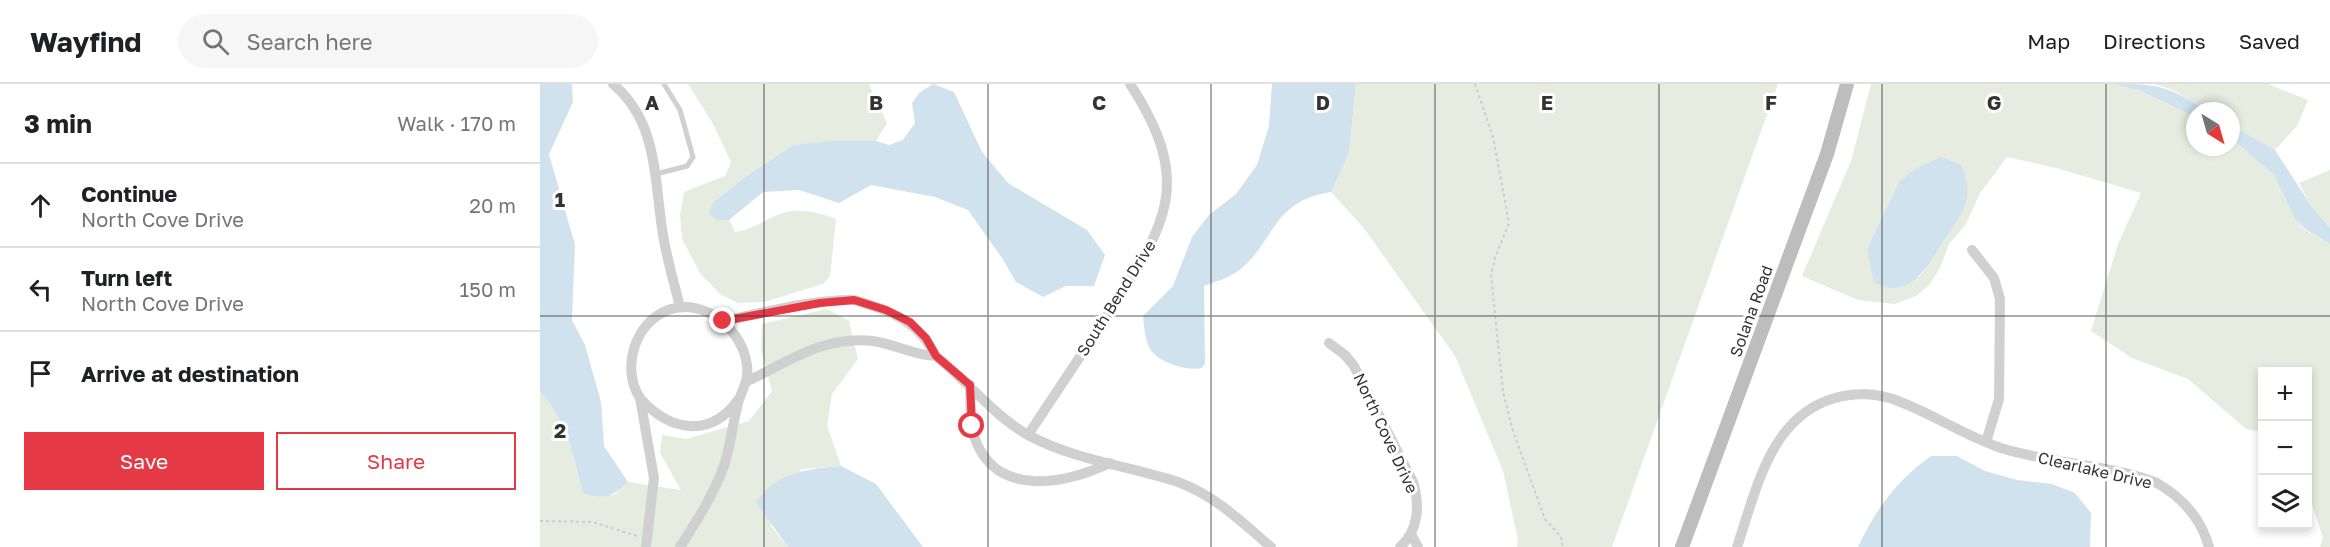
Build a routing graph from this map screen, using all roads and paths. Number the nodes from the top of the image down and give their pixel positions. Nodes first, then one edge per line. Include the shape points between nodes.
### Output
1 (613, 84) edge
2 (664, 84) edge
3 (1130, 84) edge
4 (1475, 84) edge
5 (1847, 84) edge
6 (656, 174) junction
7 (1972, 250) dead end
8 (680, 307) junction
9 (723, 321) junction
10 (1329, 343) dead end
11 (936, 356) junction
12 (746, 382) junction
13 (970, 385) junction
14 (640, 398) junction
15 (740, 398) junction
16 (1028, 435) junction
17 (1986, 442) junction
18 (1110, 463) junction
19 (540, 521) edge
20 (1411, 534) junction
21 (647, 544) edge
22 (681, 547) edge
23 (1271, 547) edge
24 (1400, 547) edge
25 (1418, 547) edge
26 (1563, 547) edge
27 (1682, 547) edge
28 (1737, 547) edge
29 (2209, 547) edge

1 - 6 street via 641,120
2 - 6 lane via 680,110 693,158 687,166
3 - 16 street, South Bend Drive via 1153,122 1164,156 1166,190 1159,227 1144,261
4 - 26 path via 1493,137 1509,223 1491,275 1503,392 1545,519 1561,537
5 - 27 street, Solana Road via 1827,154
6 - 8 street via 663,235
7 - 17 street via 1994,278 2000,299 1999,399
8 - 9 street via 702,311
8 - 14 street via 654,319 634,347 631,376
9 - 11 street via 854,300 910,322
9 - 12 street via 742,348
10 - 20 street, North Cove Drive via 1354,366 1413,482 1418,507
11 - 12 street via 916,355 874,341 849,340 801,351
11 - 13 street
12 - 15 street
13 - 16 street
13 - 18 street via 974,436 985,456 1000,470 1043,483 1077,477
14 - 15 street via 656,414 688,427 710,423
14 - 21 street via 654,478
15 - 22 street via 725,462 699,520
16 - 18 street
17 - 28 street, Clearlake Drive via 1883,396 1851,395 1827,400 1801,415 1780,437
17 - 29 street, Clearlake Drive via 2026,455 2157,483 2190,509
18 - 23 street via 1203,494
19 - 21 path via 593,522
20 - 24 street, North Cove Drive
20 - 25 street

